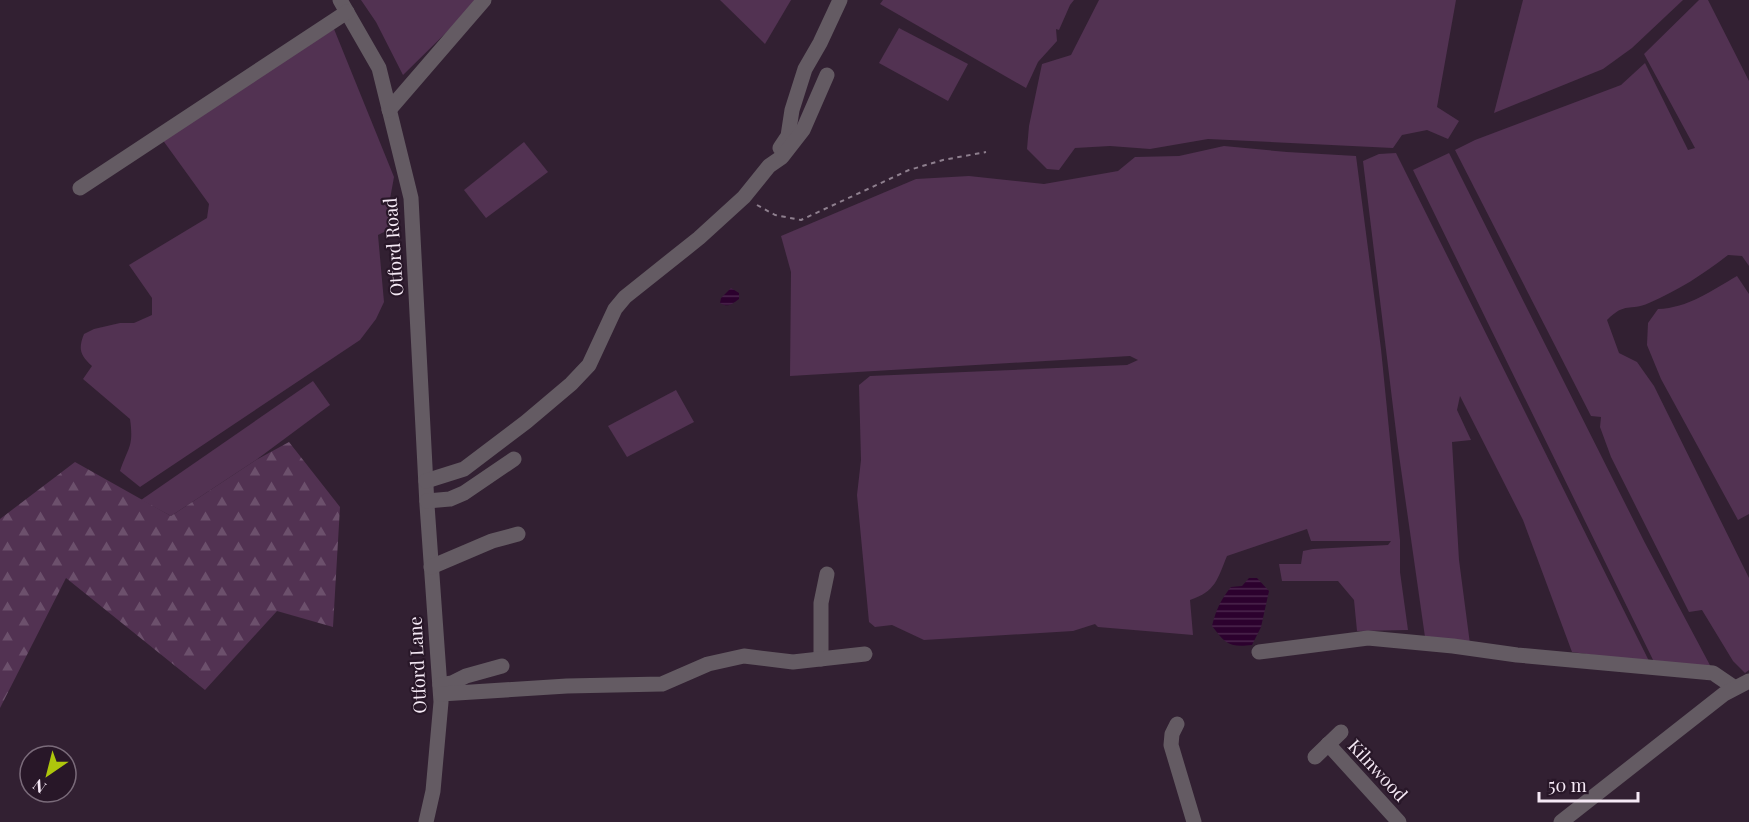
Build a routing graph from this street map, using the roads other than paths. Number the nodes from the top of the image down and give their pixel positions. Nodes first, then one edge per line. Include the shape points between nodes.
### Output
1 (484, 0) edge
2 (840, 0) edge
3 (344, 6) edge
4 (828, 75) dead end
5 (389, 110) junction
6 (769, 166) junction
7 (80, 188) dead end
8 (514, 459) dead end
9 (426, 481) junction
10 (427, 503) junction
11 (518, 534) dead end
12 (431, 567) junction
13 (827, 574) dead end
14 (1259, 652) dead end
15 (864, 654) dead end
16 (821, 659) junction
17 (502, 666) dead end
18 (1742, 684) edge
19 (440, 689) junction
20 (1177, 724) dead end
21 (1341, 732) dead end
22 (1328, 744) junction
23 (1315, 757) dead end
24 (426, 822) edge
25 (1194, 822) edge
26 (1399, 822) edge
27 (1561, 822) edge

1 - 5 street
2 - 6 street via 805,69 788,136
3 - 5 street, Otford Road via 379,68
3 - 7 street
4 - 6 street via 803,130 782,157
5 - 9 street, Otford Road via 411,198
6 - 9 street via 744,197 699,238 625,297 615,309 589,365 571,384 464,469
8 - 10 street via 464,493
9 - 10 street, Otford Road
10 - 12 street, Otford Lane
11 - 12 street
12 - 19 street, Otford Lane
13 - 16 street via 821,603
14 - 18 street via 1368,638 1713,673
15 - 16 street
16 - 19 street via 793,662 744,656 708,664 662,684
17 - 19 street via 466,676
18 - 27 street
19 - 24 street, Otford Lane via 433,791
20 - 25 street via 1171,745
21 - 22 street, Kilnwood
22 - 23 street, Kilnwood
22 - 26 street, Kilnwood

